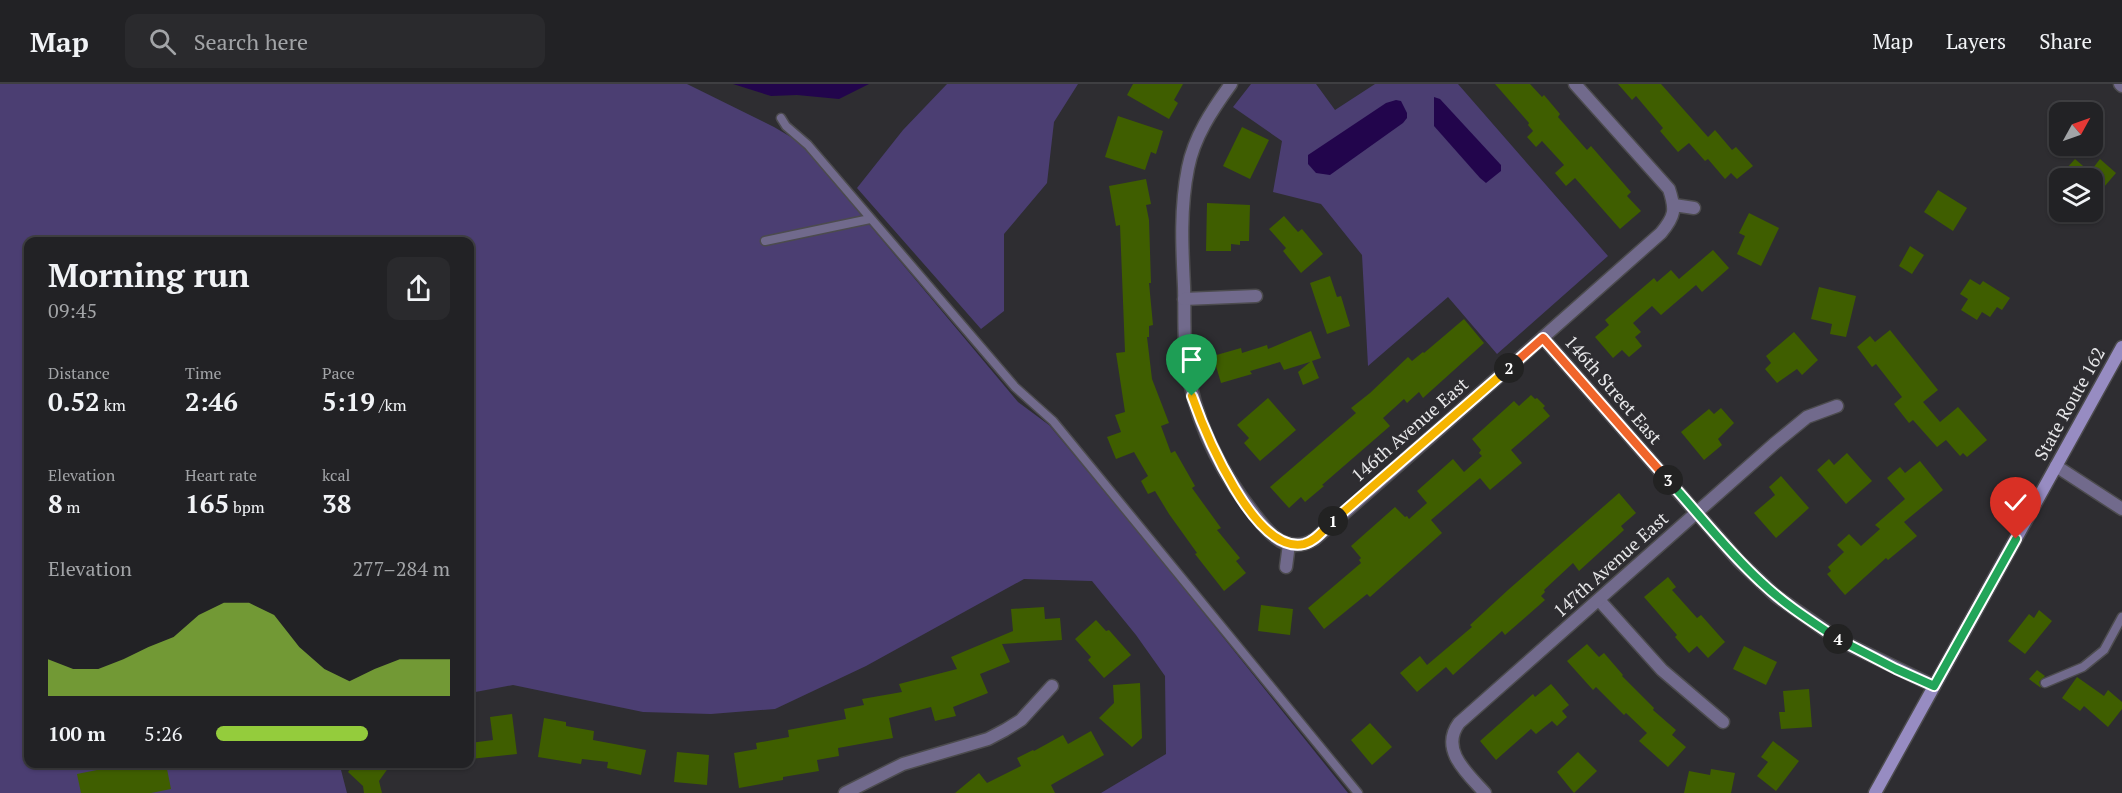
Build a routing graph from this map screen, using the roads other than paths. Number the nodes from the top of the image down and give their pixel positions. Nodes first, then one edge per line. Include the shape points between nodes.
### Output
1 (1231, 84) edge
2 (1575, 84) edge
3 (781, 118) dead end
4 (1674, 205) junction
5 (1694, 208) dead end
6 (870, 219) junction
7 (765, 241) dead end
8 (1256, 296) dead end
9 (1184, 299) junction
10 (1543, 338) junction
11 (2122, 347) edge
12 (1837, 406) dead end
13 (2056, 466) junction
14 (2122, 509) edge
15 (1697, 513) junction
16 (1289, 544) junction
17 (1286, 567) dead end
18 (1599, 600) junction
19 (2122, 617) edge
20 (2045, 683) dead end
21 (1052, 686) dead end
22 (1934, 686) junction
23 (1723, 722) dead end
24 (845, 793) edge
25 (1358, 793) edge
26 (1485, 793) edge
27 (1875, 793) edge

1 - 9 street via 1203,127 1188,167 1181,230
2 - 4 street via 1669,189
3 - 6 lane
4 - 5 street
4 - 10 street, 146th Avenue East via 1661,233
6 - 7 lane
6 - 25 lane via 1015,387 1053,421
8 - 9 street
9 - 16 street via 1186,362 1203,426 1239,495 1274,537
10 - 15 street, 146th Street East
10 - 16 street, 146th Avenue East via 1315,539
11 - 13 main road, State Route 162
12 - 15 street, 147th Avenue East via 1807,417
13 - 14 street
13 - 22 main road, State Route 162
15 - 18 street, 147th Avenue East
15 - 22 street, 146th Street East via 1739,561 1796,612 1839,640
16 - 17 street
18 - 23 street via 1662,670
18 - 26 street, 147th Avenue East via 1454,730 1455,757
19 - 20 lane via 2104,650 2083,667
21 - 24 street via 1021,720 988,739 903,764
22 - 27 main road, State Route 162

